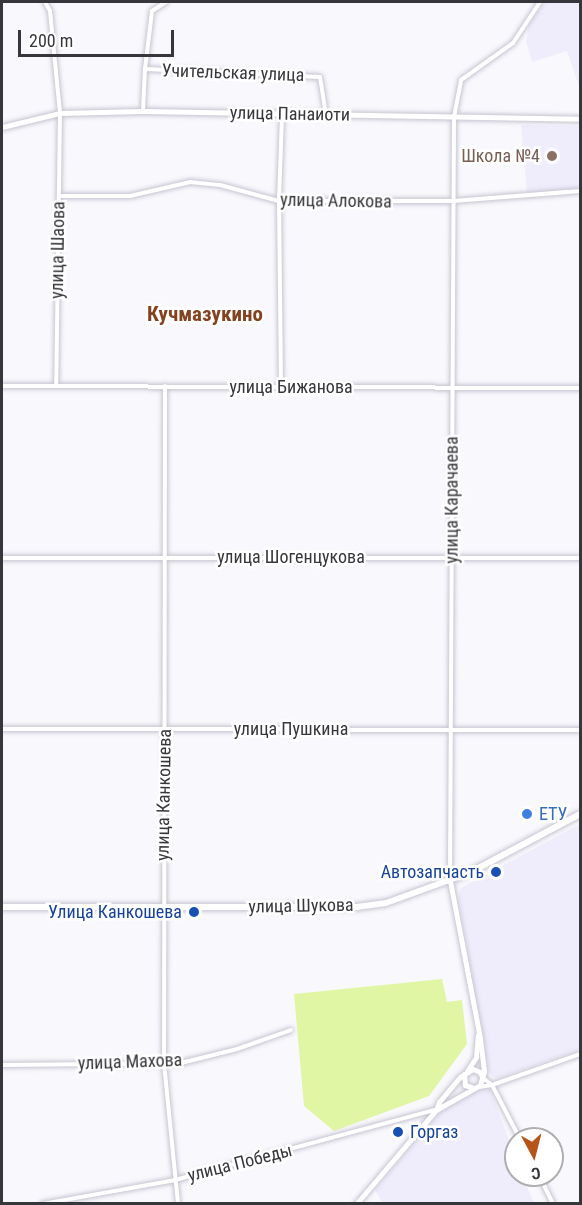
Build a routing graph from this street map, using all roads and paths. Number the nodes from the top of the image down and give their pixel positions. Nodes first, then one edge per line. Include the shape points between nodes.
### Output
1 (45, 2) edge
2 (166, 2) edge
3 (540, 2) edge
4 (145, 69) junction
5 (143, 111) junction
6 (60, 113) junction
7 (282, 114) junction
8 (326, 114) junction
9 (454, 117) junction
10 (580, 119) edge
11 (2, 127) edge
12 (580, 191) edge
13 (59, 196) junction
14 (279, 201) junction
15 (453, 201) junction
16 (2, 386) edge
17 (56, 386) junction
18 (165, 386) junction
19 (281, 387) junction
20 (453, 388) junction
21 (580, 388) edge
22 (452, 557) junction
23 (2, 558) edge
24 (580, 558) edge
25 (164, 560) junction
26 (449, 728) junction
27 (2, 729) edge
28 (165, 729) junction
29 (580, 730) edge
30 (580, 814) edge
31 (450, 880) junction
32 (2, 907) edge
33 (162, 908) junction
34 (291, 1030) dead end
35 (478, 1033) junction
36 (580, 1054) edge
37 (164, 1063) junction
38 (2, 1065) edge
39 (466, 1072) junction
40 (482, 1077) junction
41 (492, 1085) junction
42 (477, 1087) junction
43 (436, 1110) junction
44 (514, 1127) edge
45 (175, 1180) junction
46 (545, 1187) edge
47 (42, 1203) edge
48 (178, 1203) edge
49 (356, 1203) edge
50 (553, 1203) edge

1 - 6 street, улица Шаова via 50,11
2 - 4 street via 152,10
3 - 9 street, улица Карачаева via 513,43 461,80
4 - 5 street
4 - 8 street, Учительская улица via 320,77
5 - 6 street, улица Панаиоти
5 - 7 street, улица Панаиоти
6 - 11 street, улица Панаиоти
6 - 13 street, улица Шаова
7 - 8 street, улица Панаиоти
7 - 14 street
8 - 9 street, улица Панаиоти
9 - 10 street, улица Панаиоти
9 - 15 street, улица Карачаева
12 - 15 street, улица Алокова
13 - 14 street, улица Алокова via 130,196 190,182 220,185
13 - 17 street, улица Шаова
14 - 15 street, улица Алокова
14 - 19 street
15 - 20 street, улица Карачаева
16 - 17 street, улица Бижанова
17 - 18 street, улица Бижанова
18 - 19 street, улица Бижанова
18 - 25 street, улица Канкошева
19 - 20 street, улица Бижанова
20 - 21 street, улица Бижанова
20 - 22 street, улица Карачаева
22 - 24 street, улица Шогенцукова
22 - 25 street, улица Шогенцукова
22 - 26 street, улица Карачаева
23 - 25 street, улица Шогенцукова
25 - 28 street, улица Канкошева
26 - 28 street, улица Пушкина
26 - 29 street, улица Пушкина
26 - 31 street, улица Карачаева
27 - 28 street, улица Пушкина
28 - 33 street, улица Канкошева
30 - 31 main road, улица Шукова
31 - 33 main road, улица Шукова via 386,903 357,907
31 - 35 street, улица Карачаева
32 - 33 main road, улица Шукова
33 - 37 street, улица Канкошева
34 - 37 street, улица Махова via 237,1049 181,1063
35 - 39 street via 476,1057
35 - 40 street, улица Карачаева
36 - 41 street
37 - 38 street, улица Махова
37 - 45 street, улица Канкошева
39 - 40 street via 477,1070
39 - 42 street via 465,1084
39 - 43 street
40 - 41 street
40 - 42 street
41 - 42 street
41 - 44 street
42 - 43 street
43 - 45 street, улица Победы
43 - 49 street
45 - 47 street, улица Победы
45 - 48 street, улица Канкошева
46 - 50 street

